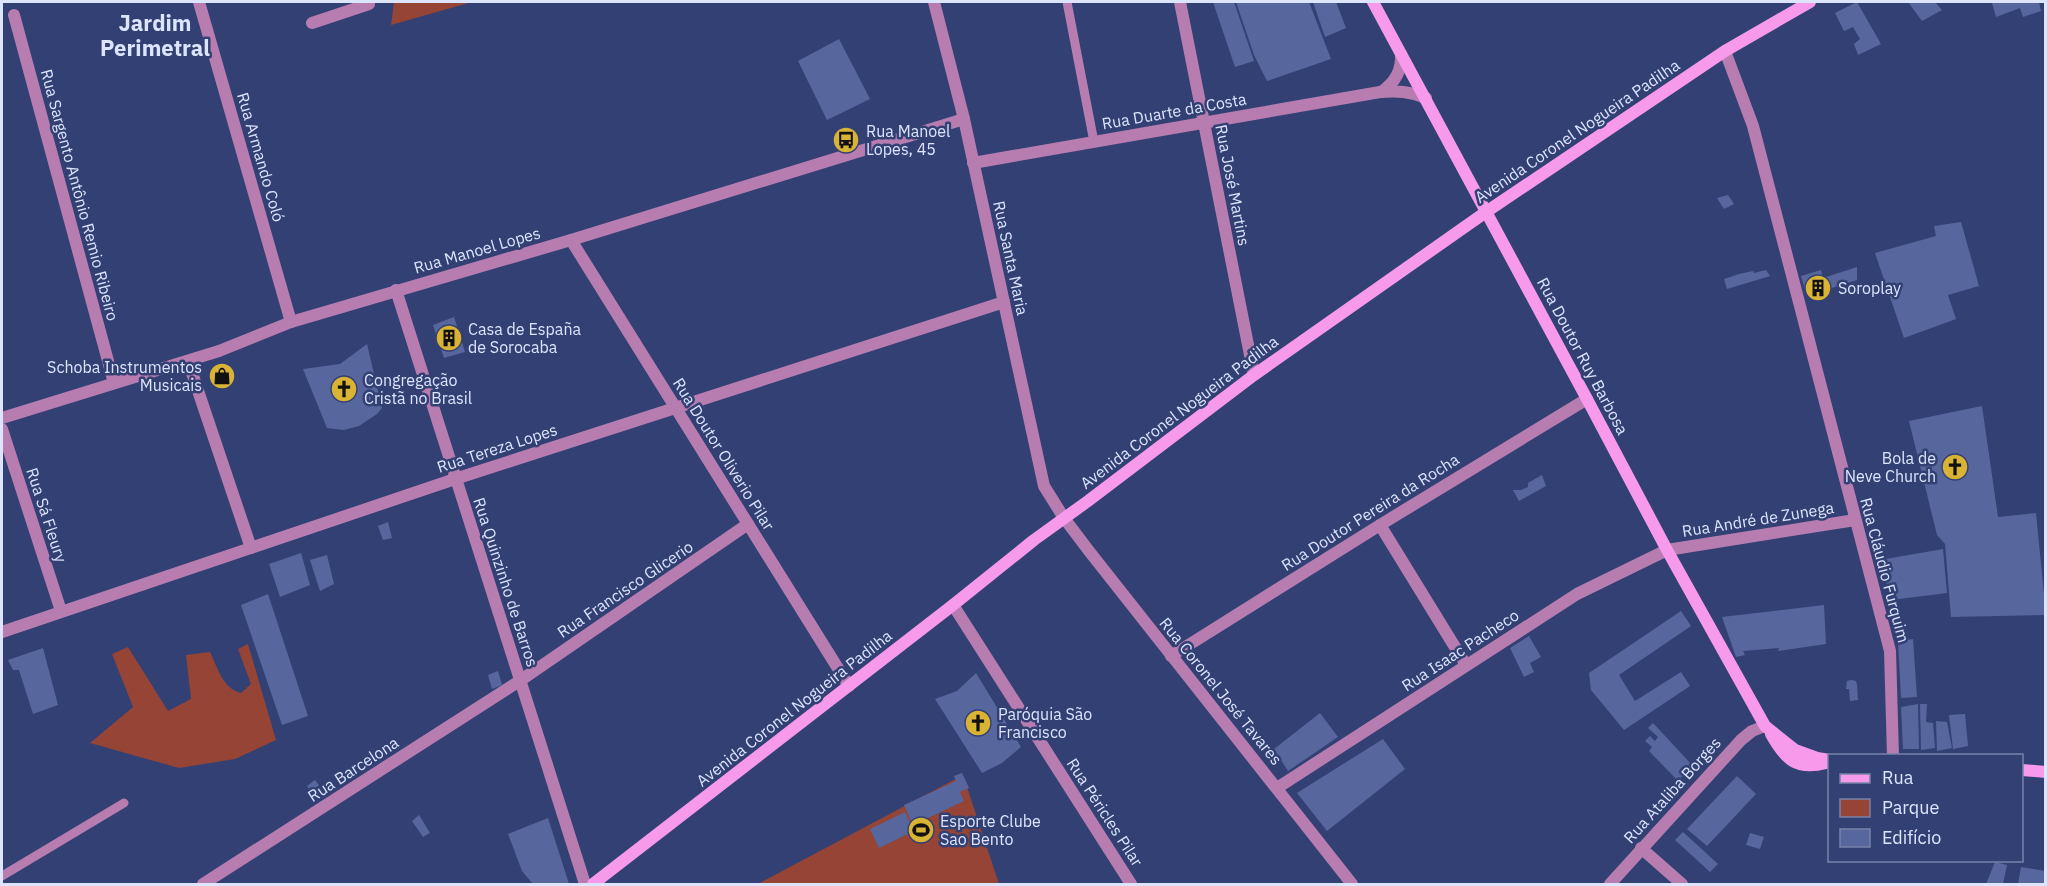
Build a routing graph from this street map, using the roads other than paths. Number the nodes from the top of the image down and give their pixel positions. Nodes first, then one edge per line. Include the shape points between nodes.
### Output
1 (199, 2) edge
2 (934, 2) edge
3 (1067, 2) edge
4 (1180, 2) edge
5 (1373, 2) edge
6 (1810, 2) edge
7 (369, 4) dead end
8 (14, 15) dead end
9 (312, 22) dead end
10 (1725, 51) junction
11 (1401, 54) junction
12 (1380, 92) junction
13 (1426, 98) junction
14 (964, 119) junction
15 (1203, 123) junction
16 (1094, 142) junction
17 (973, 164) junction
18 (1486, 212) junction
19 (571, 240) junction
20 (396, 290) junction
21 (1004, 302) junction
22 (291, 322) junction
23 (188, 361) junction
24 (1254, 375) junction
25 (114, 383) junction
26 (1587, 399) junction
27 (676, 409) junction
28 (2, 418) edge
29 (2, 429) edge
30 (455, 479) junction
31 (1064, 518) junction
32 (1855, 520) junction
33 (748, 524) junction
34 (1380, 525) junction
35 (251, 548) junction
36 (1667, 550) junction
37 (953, 605) junction
38 (61, 611) junction
39 (2, 632) edge
40 (1171, 656) junction
41 (1466, 665) junction
42 (521, 681) junction
43 (849, 686) junction
44 (1766, 727) junction
45 (1893, 754) edge
46 (1828, 761) edge
47 (2023, 770) edge
48 (2046, 772) edge
49 (1277, 788) junction
50 (124, 803) dead end
51 (1641, 848) junction
52 (2, 876) edge
53 (203, 885) edge
54 (585, 885) edge
55 (593, 885) edge
56 (1131, 885) edge
57 (1352, 885) edge
58 (1610, 885) edge
59 (1683, 885) edge

1 - 22 street, Rua Armando Coló
2 - 14 street, Rua Santa Maria
3 - 16 lane
4 - 15 street, Rua José Martins
5 - 11 main road, Rua Doutor Ruy Barbosa
6 - 10 main road, Avenida Coronel Nogueira Padilha
7 - 9 street
8 - 25 street, Rua Sargento Antônio Remio Ribeiro
10 - 18 main road, Avenida Coronel Nogueira Padilha
10 - 32 street, Rua Cláudio Furquim via 1753,126
11 - 12 street via 1399,73
11 - 13 main road, Rua Doutor Ruy Barbosa
12 - 13 street, Rua Duarte da Costa via 1404,91
12 - 15 street, Rua Duarte da Costa
13 - 18 main road, Rua Doutor Ruy Barbosa
14 - 17 street, Rua Santa Maria
14 - 19 street, Rua Manoel Lopes
15 - 16 street, Rua Duarte da Costa
15 - 24 street, Rua José Martins
16 - 17 street, Rua Duarte da Costa
17 - 21 street, Rua Santa Maria
18 - 24 main road, Avenida Coronel Nogueira Padilha
18 - 26 main road, Rua Doutor Ruy Barbosa
19 - 20 street, Rua Manoel Lopes
19 - 27 street, Rua Doutor Oliverio Pilar
20 - 22 street, Rua Manoel Lopes
20 - 30 street, Rua Quinzinho de Barros
21 - 27 street, Rua Tereza Lopes
21 - 31 street, Rua Santa Maria via 1044,486
22 - 23 street, Rua Manoel Lopes
23 - 25 street, Rua Manoel Lopes
23 - 35 street
24 - 31 main road, Avenida Coronel Nogueira Padilha
25 - 28 street, Rua Manoel Lopes
26 - 34 street, Rua Doutor Pereira da Rocha
26 - 36 main road, Rua Doutor Ruy Barbosa
27 - 30 street, Rua Tereza Lopes
27 - 33 street, Rua Doutor Oliverio Pilar
29 - 38 street, Rua Sá Fleury
30 - 35 street, Rua Tereza Lopes
30 - 42 street, Rua Quinzinho de Barros
31 - 37 main road, Avenida Coronel Nogueira Padilha
31 - 40 street, Rua Coronel José Tavares
32 - 36 street, Rua André de Zunega
32 - 45 street, Rua Cláudio Furquim via 1890,651
33 - 42 street, Rua Francisco Glicerio
33 - 43 street, Rua Doutor Oliverio Pilar
34 - 40 street, Rua Doutor Pereira da Rocha
34 - 41 street
35 - 38 street, Rua Tereza Lopes
36 - 41 street, Rua Isaac Pacheco via 1577,594
36 - 44 main road, Rua Doutor Ruy Barbosa
37 - 43 main road, Avenida Coronel Nogueira Padilha
37 - 56 street, Rua Péricles Pilar
38 - 39 street, Rua Tereza Lopes
40 - 49 street, Rua Coronel José Tavares
41 - 49 street, Rua Isaac Pacheco
42 - 53 street, Rua Barcelona
42 - 54 street, Rua Quinzinho de Barros
43 - 55 main road, Avenida Coronel Nogueira Padilha
44 - 46 main road via 1795,750
44 - 51 street, Rua Ataliba Borges via 1741,740
47 - 48 main road
49 - 57 street, Rua Coronel José Tavares
50 - 52 lane
51 - 58 street, Rua Ataliba Borges
51 - 59 street

